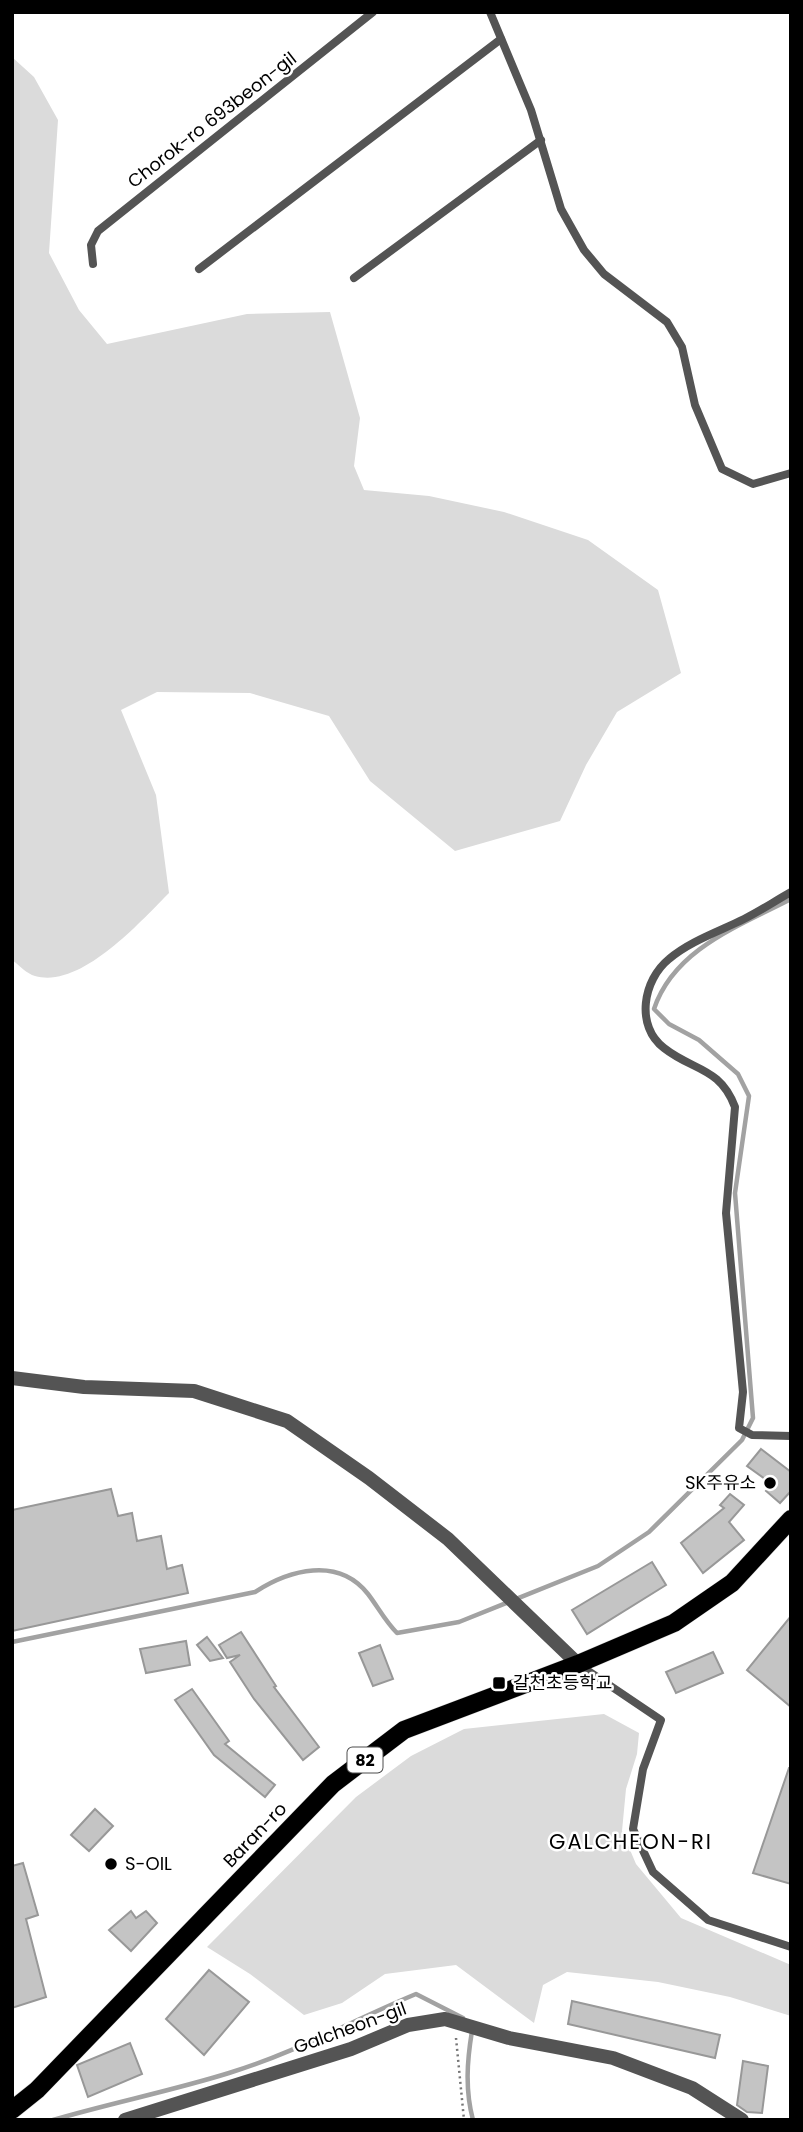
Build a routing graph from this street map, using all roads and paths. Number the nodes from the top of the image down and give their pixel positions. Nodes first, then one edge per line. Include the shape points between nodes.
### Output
1 (373, 12) edge
2 (490, 12) edge
3 (501, 39) junction
4 (541, 140) junction
5 (93, 264) dead end
6 (199, 269) dead end
7 (354, 278) dead end
8 (791, 473) edge
9 (791, 892) edge
10 (12, 1378) edge
11 (791, 1436) edge
12 (791, 1519) edge
13 (578, 1664) junction
14 (791, 1947) edge
15 (459, 2021) junction
16 (12, 2110) edge
17 (125, 2120) edge
18 (464, 2120) edge
19 (742, 2120) edge

1 - 5 lane, Chorok-ro 693beon-gil via 98,231 91,245
2 - 3 lane
3 - 4 lane
3 - 6 lane
4 - 7 lane
4 - 8 lane via 561,209 584,250 604,274 667,321 682,347 695,405 722,469 753,484
9 - 11 lane via 667,959 645,1000 652,1036 663,1047 712,1073 729,1092 734,1107 726,1213 743,1392 739,1428 752,1435
10 - 13 street via 84,1387 194,1391 287,1421 448,1539
12 - 13 main road, Baran-ro / 82 via 732,1583 674,1623
13 - 14 lane via 661,1720 643,1769 633,1829 653,1872 708,1920
13 - 16 main road, Baran-ro / 82 via 404,1731 333,1784 37,2090
15 - 17 street, Galcheon-gil via 445,2018 408,2025 339,2053
15 - 18 path
15 - 19 street, Galcheon-gil via 509,2038 613,2058 692,2088

